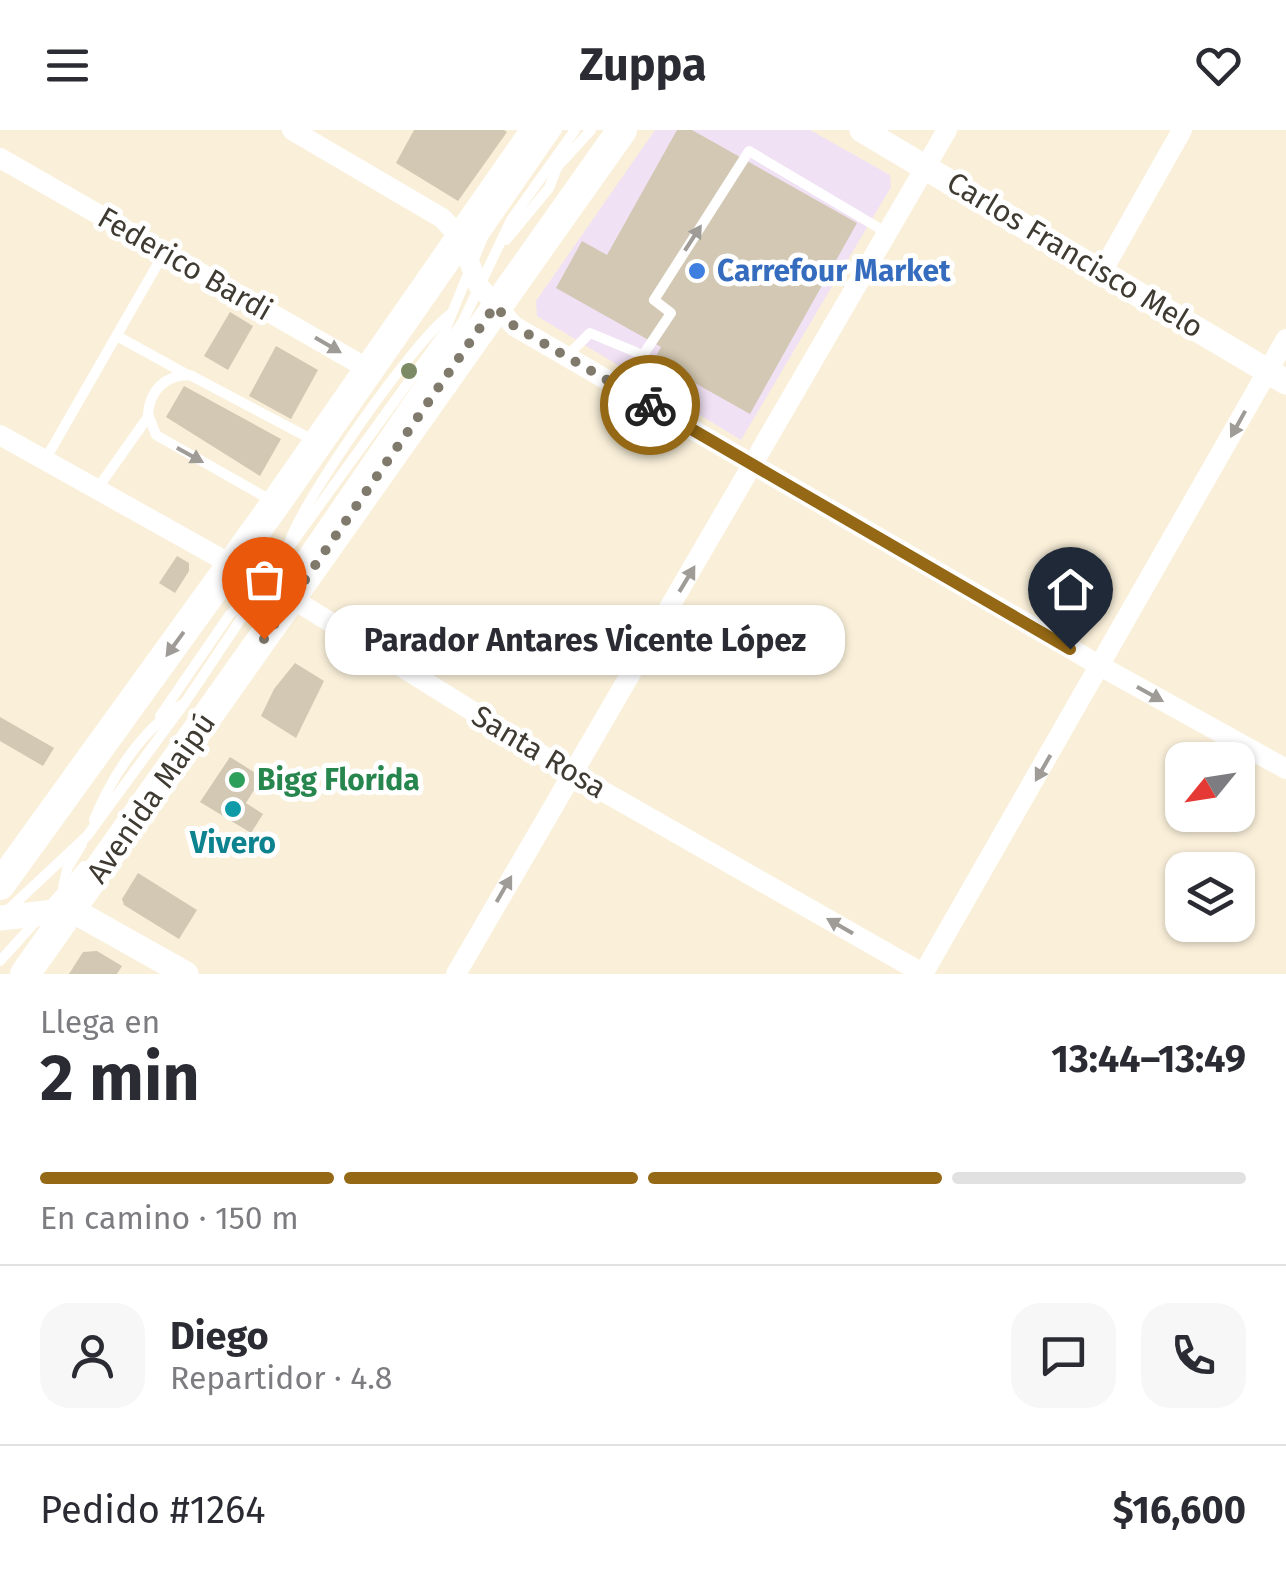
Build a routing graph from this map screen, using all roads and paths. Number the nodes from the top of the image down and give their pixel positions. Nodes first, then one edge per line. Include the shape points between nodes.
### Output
1 (292, 130) edge
2 (536, 130) edge
3 (557, 130) edge
4 (575, 130) edge
5 (591, 130) edge
6 (622, 130) edge
7 (862, 130) edge
8 (947, 130) edge
9 (1182, 130) edge
10 (565, 144) junction
11 (575, 152) junction
12 (0, 158) edge
13 (558, 166) junction
14 (925, 166) junction
15 (537, 182) junction
16 (548, 188) junction
17 (889, 234) junction
18 (465, 250) junction
19 (164, 252) junction
20 (493, 256) junction
21 (1103, 270) junction
22 (487, 295) junction
23 (452, 314) junction
24 (117, 336) junction
25 (1286, 339) edge
26 (566, 356) junction
27 (370, 370) junction
28 (190, 375) junction
29 (1277, 376) edge
30 (377, 404) junction
31 (390, 410) junction
32 (148, 417) junction
33 (368, 428) junction
34 (0, 435) edge
35 (353, 438) junction
36 (318, 443) junction
37 (366, 445) junction
38 (45, 460) junction
39 (755, 466) junction
40 (97, 489) junction
41 (276, 503) junction
42 (286, 550) junction
43 (232, 565) junction
44 (273, 594) junction
45 (249, 632) dead end
46 (1102, 667) junction
47 (176, 693) junction
48 (186, 701) junction
49 (167, 714) junction
50 (156, 721) junction
51 (167, 728) junction
52 (1286, 769) edge
53 (570, 773) junction
54 (87, 836) junction
55 (0, 885) edge
56 (60, 905) junction
57 (0, 918) edge
58 (7, 962) edge
59 (186, 974) edge
60 (456, 974) edge
61 (924, 974) edge

1 - 18 street via 442,218
2 - 18 main road
3 - 18 lane
4 - 10 lane
5 - 11 lane
6 - 22 main road, Avenida Maipú
7 - 14 street, Carlos Francisco Melo
8 - 14 street
9 - 21 street
10 - 13 lane
10 - 15 lane
11 - 13 lane
11 - 16 lane
12 - 19 street, Federico Bardi
13 - 15 lane
13 - 16 lane
14 - 17 street
14 - 21 street, Carlos Francisco Melo
15 - 20 lane
16 - 20 lane
26 -> 17 lane via 590,332 643,355 671,313 654,300 749,151
17 - 39 street
18 - 22 street
18 - 23 lane
18 - 27 main road
19 - 24 lane
19 -> 27 street, Federico Bardi
20 - 22 lane
21 - 29 street, Carlos Francisco Melo
22 - 26 street via 514,326
22 - 44 main road, Avenida Maipú
23 - 30 lane via 432,327
23 - 31 lane
24 - 28 lane
24 - 38 lane
25 - 29 street
26 - 39 street
27 - 36 main road
28 - 32 lane via 159,386
28 - 36 lane
29 -> 46 street
30 - 33 lane
30 - 35 lane
31 - 33 lane
31 - 37 lane
32 - 40 lane
32 -> 41 lane via 156,435
33 - 35 lane
33 - 37 lane
34 - 38 street, Santa Rosa
35 - 42 lane via 297,518
36 - 41 main road
37 - 42 lane
38 - 40 street, Santa Rosa
39 - 46 street
53 -> 39 street
40 - 43 street, Santa Rosa
41 - 43 main road
42 - 44 lane
43 - 44 street, Santa Rosa
43 -> 55 main road
44 - 47 lane via 230,614
44 - 48 lane
44 - 53 street, Santa Rosa
44 - 56 main road, Avenida Maipú
45 - 56 lane
46 -> 52 street
46 -> 61 street
47 - 49 lane
47 - 50 lane
48 - 49 lane
48 - 51 lane
49 - 50 lane
49 - 51 lane
50 - 54 lane via 106,790
51 - 54 lane
60 -> 53 street
61 -> 53 street, Santa Rosa
54 - 56 lane via 67,869
54 - 57 lane
56 - 57 street
56 - 58 main road, Avenida Maipú
56 - 59 street

